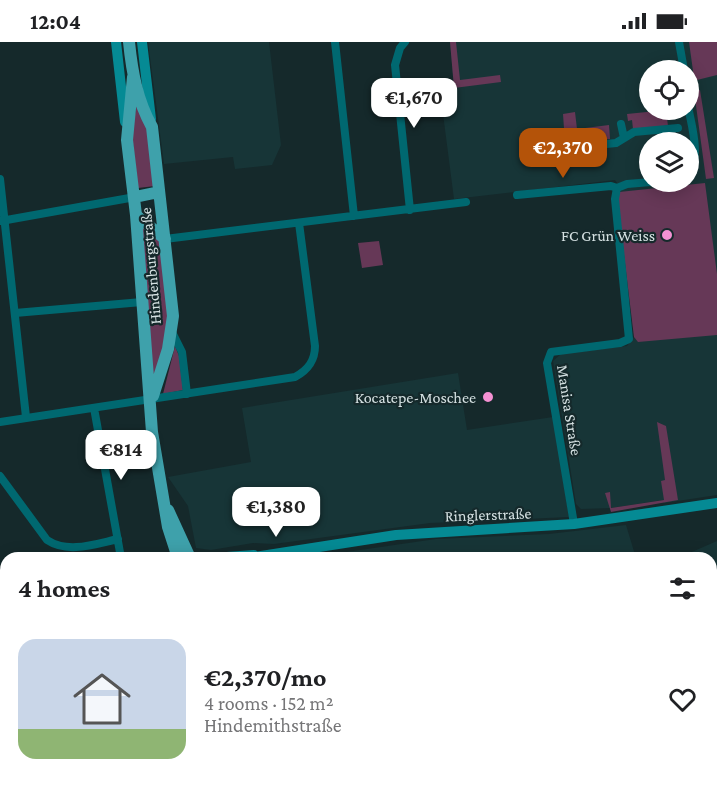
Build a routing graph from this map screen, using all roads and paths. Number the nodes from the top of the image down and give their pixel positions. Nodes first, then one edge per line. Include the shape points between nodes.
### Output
1 (116, 42) edge
2 (129, 42) edge
3 (142, 42) edge
4 (335, 42) edge
5 (405, 42) edge
6 (679, 42) edge
7 (682, 60) edge
8 (133, 77) junction
9 (621, 124) dead end
10 (152, 127) junction
11 (678, 128) dead end
12 (624, 138) junction
13 (127, 140) junction
14 (568, 148) dead end
15 (0, 179) edge
16 (639, 183) edge
17 (617, 188) junction
18 (159, 192) junction
19 (517, 195) dead end
20 (135, 197) junction
21 (466, 202) dead end
22 (410, 210) junction
23 (136, 215) junction
24 (354, 216) junction
25 (3, 221) edge
26 (299, 223) junction
27 (165, 239) junction
28 (142, 302) junction
29 (15, 313) junction
30 (172, 332) junction
31 (187, 394) junction
32 (152, 400) junction
33 (94, 408) junction
34 (26, 417) junction
35 (0, 422) edge
36 (0, 476) edge
37 (717, 503) edge
38 (165, 504) junction
39 (574, 524) junction
40 (118, 539) junction
41 (121, 552) edge
42 (176, 552) edge
43 (187, 552) edge
44 (280, 552) edge

1 - 13 street, Hindenburgstraße
2 - 8 main road, Hindenburgstraße
3 - 10 street, Hindenburgstraße
4 - 24 street
5 - 22 street via 395,65
6 - 7 street
8 - 10 main road, Hindenburgstraße
8 - 13 main road, Hindenburgstraße
9 - 12 street
10 - 18 main road, Hindenburgstraße
11 - 12 street via 634,132
12 - 14 street via 616,143
13 - 20 main road, Hindenburgstraße
15 - 25 street
16 - 17 street
17 - 19 street
17 - 39 street, Manisa Straße via 629,339 551,352 547,363
18 - 20 main road
18 - 27 main road, Hindenburgstraße
20 - 23 main road, Hindenburgstraße
20 - 25 street
21 - 22 street
22 - 24 street
23 - 27 main road
23 - 28 main road, Hindenburgstraße
24 - 26 street
25 - 29 street
26 - 27 street
26 - 31 street via 314,360 295,377
27 - 30 main road, Hindenburgstraße via 173,301
28 - 29 street
28 - 32 main road, Hindenburgstraße
29 - 34 street
30 - 31 street via 182,352
30 - 32 main road, Hindenburgstraße
31 - 32 street
32 - 33 street
32 - 38 main road, Hindenburgstraße via 154,444
33 - 34 street
33 - 40 street
34 - 35 street
36 - 40 street via 54,545 77,547
37 - 39 street, Ringlerstraße
38 - 42 main road, Hindenburgstraße
38 - 43 main road, Hindenburgstraße
39 - 44 street, Ringlerstraße via 396,535
40 - 41 street

